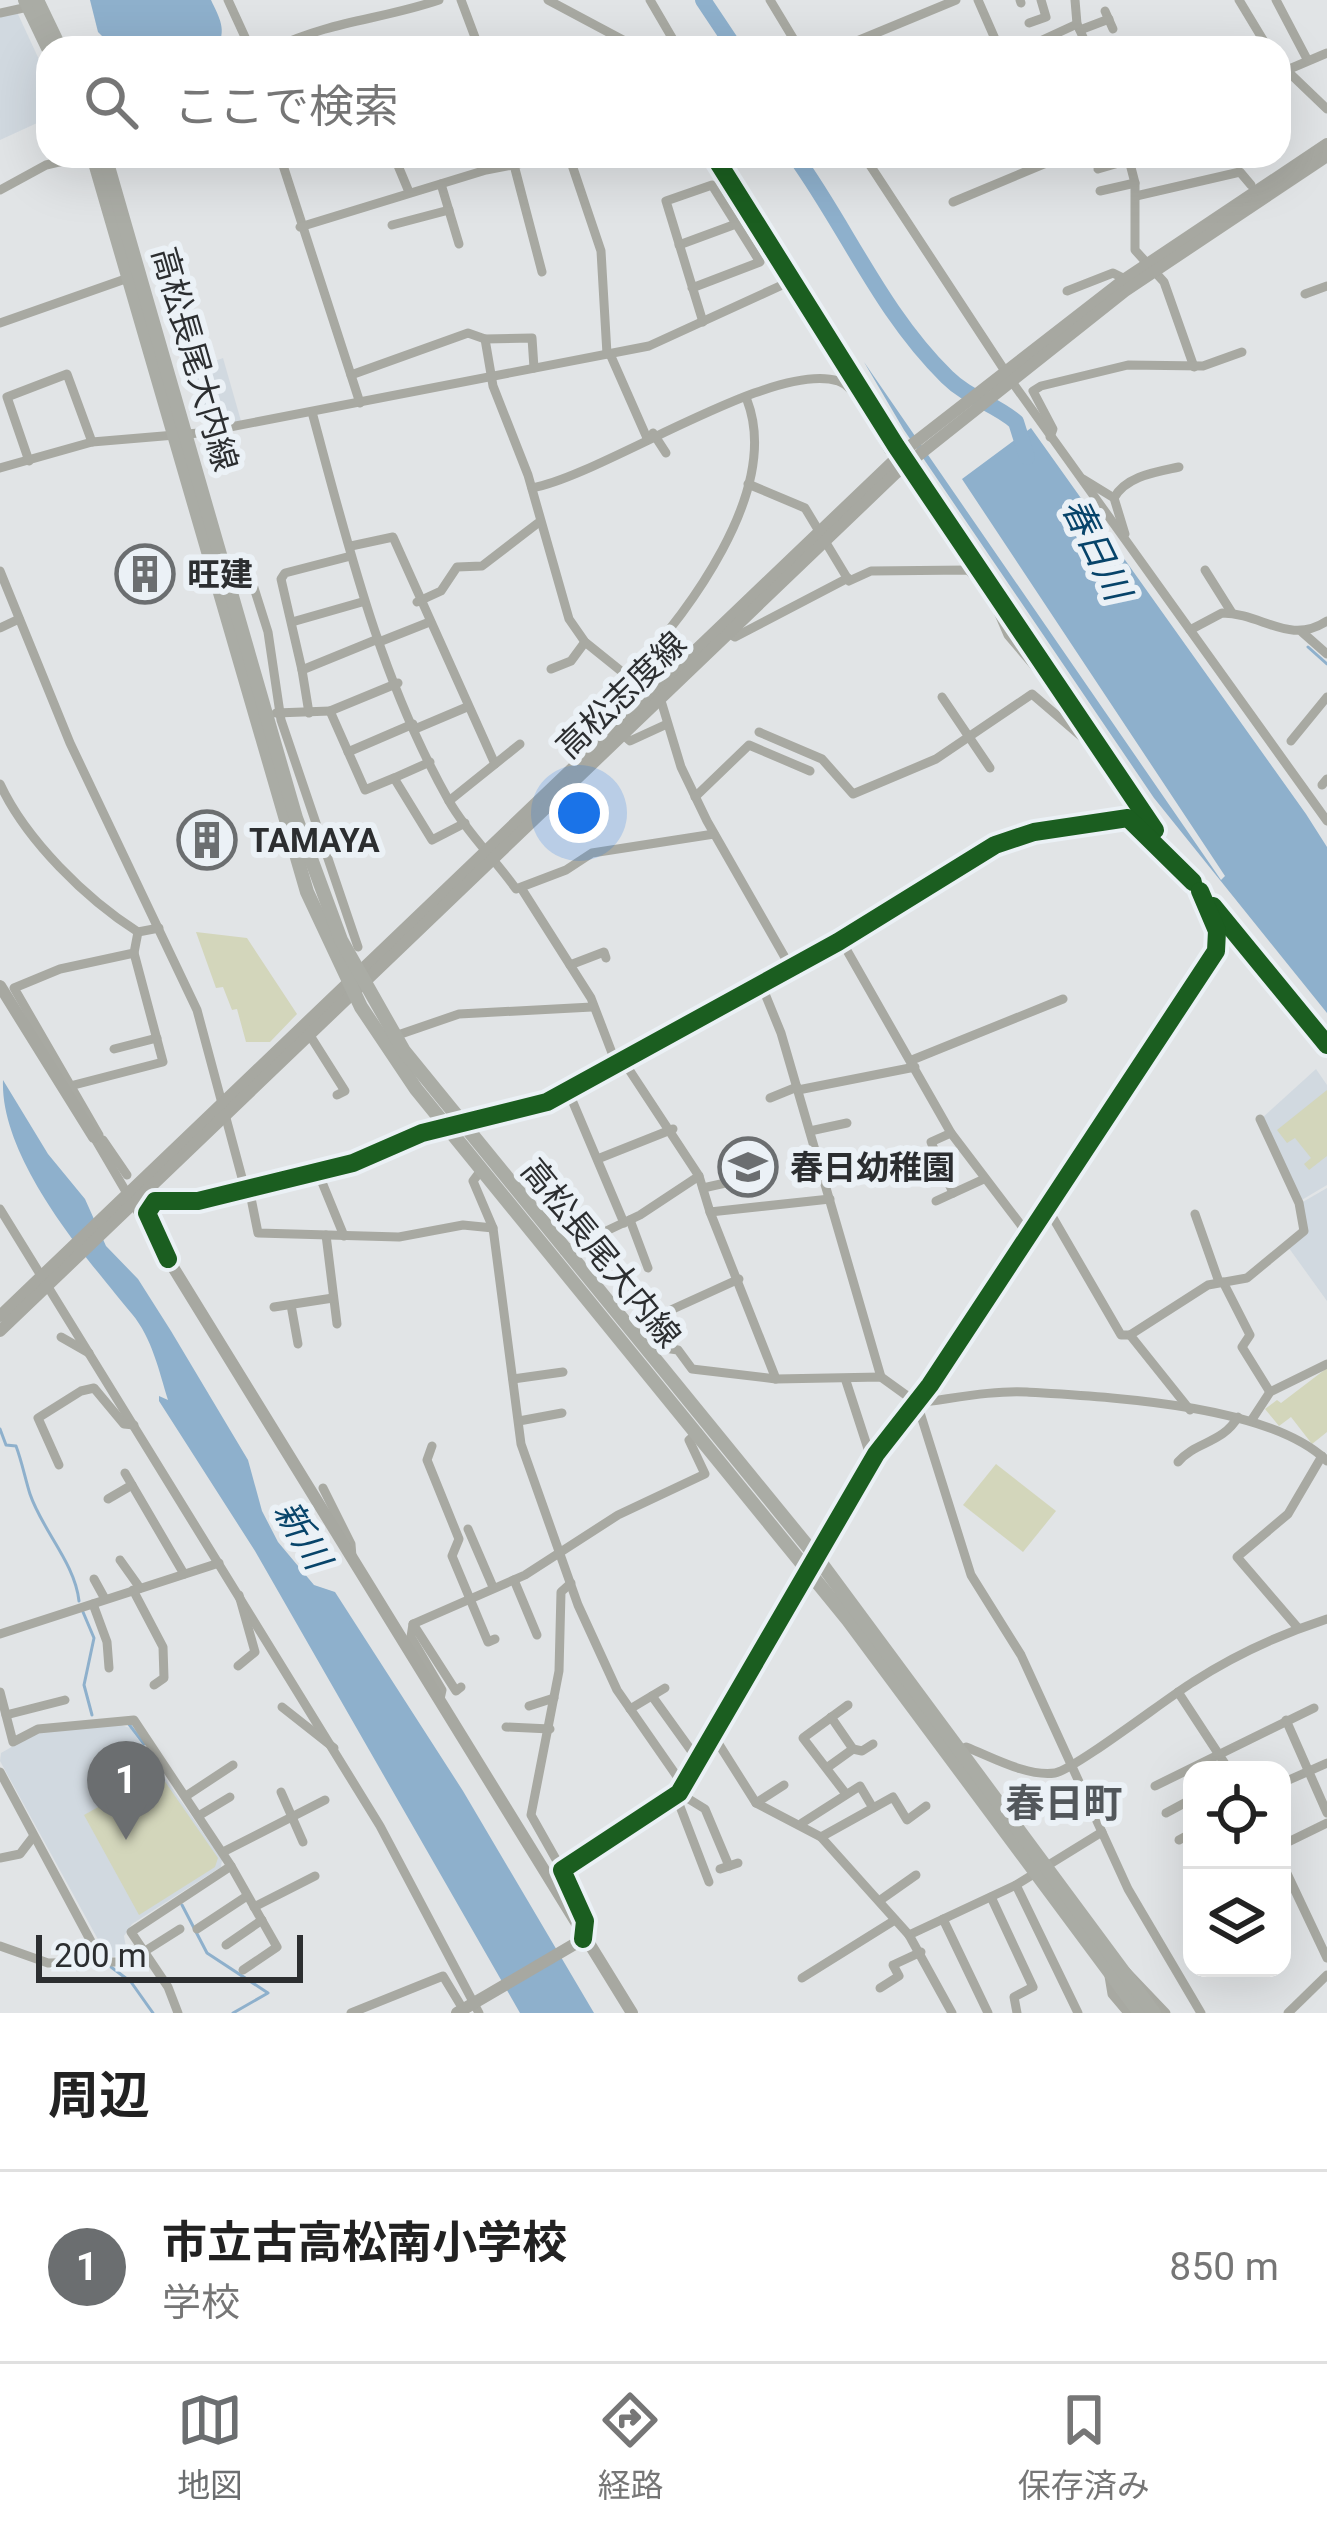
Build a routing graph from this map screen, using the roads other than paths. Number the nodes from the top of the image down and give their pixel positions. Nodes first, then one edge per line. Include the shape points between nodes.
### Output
1 (228, 0) edge
2 (439, 0) edge
3 (460, 0) edge
4 (548, 0) edge
5 (650, 0) edge
6 (770, 0) edge
7 (956, 0) edge
8 (978, 0) edge
9 (1041, 0) edge
10 (1076, 0) edge
11 (1239, 0) edge
12 (1276, 0) edge
13 (30, 2) edge
14 (939, 4) edge
15 (0, 13) edge
16 (1109, 20) dead end
17 (1029, 23) dead end
18 (1078, 27) junction
19 (43, 36) edge
20 (52, 36) edge
21 (244, 36) edge
22 (306, 36) edge
23 (474, 36) edge
24 (616, 36) edge
25 (671, 36) edge
26 (792, 36) edge
27 (868, 36) edge
28 (997, 36) edge
29 (1054, 36) edge
30 (1082, 36) edge
31 (1261, 36) edge
32 (1327, 53) edge
33 (1306, 59) junction
34 (1291, 64) edge
35 (1291, 75) edge
36 (1327, 110) edge
37 (1327, 144) edge
38 (1327, 156) edge
39 (42, 168) edge
40 (93, 168) edge
41 (108, 168) edge
42 (283, 168) edge
43 (399, 168) edge
44 (496, 168) edge
45 (517, 168) edge
46 (570, 168) edge
47 (721, 168) edge
48 (873, 168) edge
49 (1035, 168) edge
50 (1131, 168) edge
51 (1135, 183) junction
52 (441, 184) junction
53 (1251, 184) dead end
54 (0, 190) edge
55 (1100, 191) dead end
56 (409, 192) junction
57 (1136, 196) junction
58 (953, 202) dead end
59 (449, 210) junction
60 (736, 224) junction
61 (392, 225) dead end
62 (300, 226) junction
63 (459, 244) dead end
64 (679, 245) junction
65 (1150, 267) junction
66 (542, 272) dead end
67 (131, 276) junction
68 (1125, 279) junction
69 (791, 281) junction
70 (1327, 286) edge
71 (692, 288) junction
72 (1067, 290) dead end
73 (1305, 294) dead end
74 (0, 322) edge
75 (703, 322) junction
76 (485, 339) junction
77 (1242, 352) dead end
78 (608, 354) junction
79 (1194, 367) junction
80 (534, 368) junction
81 (350, 375) junction
82 (493, 376) junction
83 (1005, 377) junction
84 (747, 400) junction
85 (360, 403) junction
86 (868, 405) junction
87 (312, 412) junction
88 (183, 435) junction
89 (650, 435) junction
90 (1050, 437) junction
91 (92, 442) junction
92 (666, 453) dead end
93 (904, 460) junction
94 (29, 461) junction
95 (1179, 467) dead end
96 (0, 468) edge
97 (1079, 477) junction
98 (748, 484) junction
99 (532, 488) junction
100 (1114, 498) junction
101 (538, 524) junction
102 (823, 532) junction
103 (1128, 544) junction
104 (349, 551) junction
105 (1205, 570) dead end
106 (0, 571) edge
107 (249, 572) dead end
108 (848, 578) junction
109 (992, 591) junction
110 (766, 593) junction
111 (362, 602) junction
112 (417, 602) junction
113 (1232, 613) junction
114 (779, 614) junction
115 (19, 619) junction
116 (1327, 621) edge
117 (292, 622) junction
118 (427, 622) junction
119 (0, 628) edge
120 (1190, 630) junction
121 (726, 632) junction
122 (1302, 632) junction
123 (379, 640) junction
124 (585, 642) junction
125 (1326, 654) edge
126 (551, 669) dead end
127 (302, 670) junction
128 (627, 678) junction
129 (398, 683) junction
130 (651, 696) junction
131 (1327, 697) edge
132 (942, 698) dead end
133 (467, 707) junction
134 (330, 711) junction
135 (1314, 712) junction
136 (309, 713) junction
137 (267, 714) junction
138 (1327, 722) edge
139 (668, 724) junction
140 (414, 727) junction
141 (760, 732) dead end
142 (621, 733) junction
143 (970, 738) junction
144 (1291, 741) dead end
145 (520, 744) dead end
146 (1098, 750) junction
147 (348, 752) junction
148 (430, 762) junction
149 (495, 764) junction
150 (990, 768) dead end
151 (810, 771) dead end
152 (394, 778) junction
153 (0, 784) edge
154 (695, 797) junction
155 (449, 801) junction
156 (1322, 809) edge
157 (1327, 821) edge
158 (465, 823) junction
159 (714, 834) junction
160 (489, 852) junction
161 (1197, 886) junction
162 (523, 891) junction
163 (159, 928) junction
164 (138, 932) junction
165 (841, 940) junction
166 (358, 947) dead end
167 (134, 953) junction
168 (606, 958) dead end
169 (570, 965) junction
170 (791, 968) junction
171 (355, 981) junction
172 (761, 984) junction
173 (0, 986) edge
174 (1064, 999) dead end
175 (592, 1007) junction
176 (309, 1034) junction
177 (394, 1036) junction
178 (157, 1038) junction
179 (1327, 1046) edge
180 (114, 1049) dead end
181 (914, 1063) junction
182 (621, 1064) junction
183 (74, 1084) junction
184 (798, 1089) junction
185 (569, 1093) junction
186 (337, 1095) dead end
187 (770, 1098) dead end
188 (226, 1106) junction
189 (1260, 1119) dead end
190 (847, 1123) dead end
191 (453, 1124) junction
192 (673, 1130) junction
193 (810, 1131) junction
194 (952, 1133) junction
195 (97, 1136) junction
196 (599, 1158) junction
197 (482, 1169) junction
198 (317, 1170) junction
199 (127, 1175) dead end
200 (699, 1176) junction
201 (984, 1179) junction
202 (739, 1180) dead end
203 (247, 1188) junction
204 (703, 1188) junction
205 (953, 1193) junction
206 (830, 1199) junction
207 (936, 1201) dead end
208 (134, 1202) junction
209 (1045, 1204) junction
210 (0, 1209) edge
211 (710, 1212) junction
212 (1195, 1214) dead end
213 (627, 1221) junction
214 (0, 1222) edge
215 (493, 1228) junction
216 (14, 1233) junction
217 (1027, 1233) junction
218 (326, 1235) junction
219 (344, 1236) junction
220 (564, 1251) junction
221 (168, 1258) joint
222 (648, 1268) dead end
223 (739, 1279) junction
224 (46, 1280) junction
225 (1221, 1282) junction
226 (334, 1298) junction
227 (291, 1305) junction
228 (274, 1307) dead end
229 (0, 1316) edge
230 (337, 1324) dead end
231 (628, 1329) junction
232 (0, 1331) edge
233 (1130, 1335) junction
234 (61, 1337) dead end
235 (298, 1344) dead end
236 (647, 1352) junction
237 (89, 1353) junction
238 (1327, 1364) edge
239 (563, 1372) dead end
240 (881, 1377) junction
241 (776, 1378) junction
242 (513, 1379) junction
243 (847, 1381) junction
244 (1270, 1391) junction
245 (917, 1403) junction
246 (1190, 1410) junction
247 (562, 1413) dead end
248 (1238, 1417) junction
249 (1251, 1420) junction
250 (519, 1421) junction
251 (134, 1425) junction
252 (698, 1432) junction
253 (432, 1446) dead end
254 (1324, 1459) edge
255 (721, 1461) junction
256 (872, 1461) junction
257 (1178, 1462) dead end
258 (59, 1465) dead end
259 (124, 1473) dead end
260 (705, 1474) junction
261 (132, 1485) junction
262 (323, 1488) dead end
263 (108, 1499) dead end
264 (469, 1529) dead end
265 (561, 1553) junction
266 (352, 1557) junction
267 (120, 1560) dead end
268 (218, 1563) junction
269 (814, 1566) junction
270 (184, 1574) junction
271 (94, 1579) dead end
272 (514, 1580) junction
273 (571, 1583) junction
274 (494, 1587) junction
275 (136, 1589) junction
276 (238, 1595) junction
277 (467, 1596) junction
278 (105, 1599) junction
279 (93, 1604) junction
280 (1327, 1619) edge
281 (413, 1624) junction
282 (1298, 1628) junction
283 (0, 1634) edge
284 (537, 1635) dead end
285 (495, 1639) dead end
286 (238, 1666) dead end
287 (110, 1668) dead end
288 (154, 1685) dead end
289 (461, 1688) dead end
290 (665, 1688) dead end
291 (0, 1692) edge
292 (1178, 1692) junction
293 (652, 1696) junction
294 (554, 1698) junction
295 (440, 1699) junction
296 (65, 1700) dead end
297 (848, 1705) dead end
298 (529, 1706) dead end
299 (282, 1707) dead end
300 (1313, 1708) dead end
301 (630, 1709) junction
302 (6, 1715) junction
303 (831, 1717) junction
304 (1286, 1720) junction
305 (506, 1727) dead end
306 (550, 1729) junction
307 (713, 1735) junction
308 (13, 1742) junction
309 (873, 1744) dead end
310 (334, 1748) junction
311 (0, 1749) edge
312 (854, 1749) junction
313 (1219, 1750) junction
314 (958, 1751) junction
315 (698, 1760) junction
316 (1200, 1761) edge
317 (1224, 1761) edge
318 (1327, 1763) edge
319 (233, 1765) dead end
320 (828, 1767) junction
321 (1076, 1767) junction
322 (1183, 1771) edge
323 (1309, 1771) junction
324 (0, 1772) edge
325 (1291, 1779) edge
326 (784, 1785) dead end
327 (1155, 1786) dead end
328 (679, 1791) junction
329 (281, 1792) dead end
330 (846, 1794) junction
331 (186, 1796) junction
332 (230, 1797) dead end
333 (325, 1800) dead end
334 (756, 1803) junction
335 (1183, 1804) edge
336 (926, 1806) dead end
337 (873, 1808) junction
338 (1166, 1813) dead end
339 (1327, 1813) edge
340 (200, 1815) junction
341 (293, 1817) junction
342 (802, 1823) junction
343 (1327, 1823) edge
344 (712, 1827) junction
345 (1102, 1832) junction
346 (698, 1833) dead end
347 (33, 1837) junction
348 (821, 1837) junction
349 (1183, 1838) edge
350 (1179, 1840) dead end
351 (1291, 1841) edge
352 (303, 1842) dead end
353 (223, 1852) junction
354 (0, 1858) edge
355 (231, 1865) junction
356 (729, 1866) dead end
357 (1285, 1869) edge
358 (562, 1870) junction
359 (1037, 1870) junction
360 (916, 1875) dead end
361 (315, 1876) dead end
362 (709, 1882) dead end
363 (1016, 1886) junction
364 (247, 1896) junction
365 (991, 1897) junction
366 (879, 1901) junction
367 (254, 1907) junction
368 (943, 1919) junction
369 (262, 1920) junction
370 (895, 1920) junction
371 (180, 1929) dead end
372 (197, 1929) dead end
373 (909, 1935) junction
374 (584, 1938) junction
375 (226, 1945) dead end
376 (0, 1946) edge
377 (140, 1950) junction
378 (921, 1952) junction
379 (1327, 1958) edge
380 (103, 1962) junction
381 (243, 1970) dead end
382 (1112, 1970) junction
383 (1058, 1972) junction
384 (1327, 1975) edge
385 (802, 1978) dead end
386 (1034, 1987) junction
387 (880, 1988) dead end
388 (471, 2007) edge
389 (1077, 2010) edge
390 (178, 2013) edge
391 (351, 2013) edge
392 (632, 2013) edge
393 (952, 2013) edge
394 (988, 2013) edge
395 (1017, 2013) edge
396 (1063, 2013) edge
397 (1128, 2013) edge
398 (1140, 2013) edge
399 (1154, 2013) edge
400 (1166, 2013) edge
401 (1201, 2013) edge
402 (1288, 2013) edge

1 - 21 street
2 - 22 street
3 - 23 street
4 - 24 street
5 - 25 street
6 - 26 street
7 - 14 street
8 - 28 street
9 - 17 street via 1046,17
10 - 18 street
11 - 31 street
12 - 33 street
13 - 15 street
13 - 19 main road
13 - 20 main road
14 - 27 street
16 - 18 street
18 - 29 street
18 - 30 street
32 - 33 street
33 - 34 street
35 - 36 street
37 - 65 main road, 高松志度線
38 - 65 main road, 高松志度線
39 - 54 street
40 - 67 main road, 高松長尾大内線
41 - 88 main road, 高松長尾大内線
42 - 62 street
43 - 56 street
44 - 52 street
45 - 66 street
46 - 78 street via 601,251
47 - 69 street
48 - 83 street
49 - 58 street
50 - 51 street
51 - 55 street
51 - 57 street
52 - 56 street
52 - 59 street
53 - 57 street via 1240,172
56 - 62 street
57 - 65 street via 1131,236
59 - 61 street
59 - 63 street
60 - 64 street
60 - 64 street via 712,185 666,201
60 - 71 street via 760,262
62 - 81 street
64 - 71 street
65 - 68 main road, 高松志度線
65 - 79 street via 1164,282
65 - 83 main road, 高松志度線
67 - 74 street
67 - 88 main road, 高松長尾大内線
68 - 72 street via 1113,273
68 - 83 main road, 高松志度線
69 - 75 street
69 - 86 street
70 - 73 street
71 - 75 street
75 - 78 street
76 - 80 street via 532,338
76 - 81 street via 461,333
76 - 82 street
77 - 79 street
78 - 80 street
78 - 89 street
79 - 90 street via 1128,365 1041,386 1033,391
80 - 82 street
81 - 85 street
82 - 85 street
82 - 99 street
83 - 90 street
83 - 93 main road, 高松志度線
84 - 86 street via 804,378 837,381
84 - 89 street
84 - 98 street via 754,426
85 - 87 street
86 - 93 street
87 - 88 street
87 - 104 street
88 - 91 street
88 - 137 main road, 高松長尾大内線
89 - 92 street
89 - 99 street via 571,480
90 - 97 street
91 - 94 street
91 - 94 street via 68,374 7,397
93 - 102 main road, 高松志度線
93 - 109 street
94 - 96 street
95 - 100 street via 1146,474
97 - 100 street
97 - 103 street
98 - 102 street via 805,508
98 - 128 street via 703,584
99 - 101 street
100 - 103 street
101 - 112 street via 482,566 457,567 441,591
101 - 124 street via 569,620
102 - 108 street
102 - 110 main road, 高松志度線
102 - 130 main road, 高松志度線
103 - 120 street
104 - 111 street
104 - 112 street via 393,538
104 - 117 street via 285,573
105 - 113 street
106 - 115 street
107 - 137 street via 268,632
108 - 109 street via 963,568
108 - 114 street
109 - 146 street
110 - 114 street
110 - 121 main road, 高松志度線
111 - 117 street
111 - 123 street
112 - 118 street
113 - 120 street
113 - 122 street
114 - 121 street via 735,637
115 - 119 street
115 - 163 street
116 - 122 street
117 - 127 street
118 - 123 street
118 - 133 street
120 - 156 street
121 - 130 main road, 高松志度線
122 - 125 street
123 - 127 street
123 - 129 street
124 - 126 street via 571,661
124 - 128 street
127 - 136 street
128 - 130 street
129 - 134 street
129 - 140 street
130 - 139 street
130 - 142 main road, 高松志度線
130 - 160 main road, 高松志度線
131 - 135 street
132 - 143 street
133 - 140 street
133 - 149 street
134 - 136 street
134 - 147 street
135 - 138 street
135 - 144 street
136 - 137 street
137 - 166 street
137 - 171 main road, 高松長尾大内線 via 307,892
139 - 142 street via 630,741
139 - 154 street
140 - 147 street
140 - 148 street
141 - 143 street via 822,759 853,794
142 - 160 main road, 高松志度線
143 - 146 street via 1032,694
143 - 150 street
145 - 149 street
146 - 161 street
147 - 152 street via 365,790
148 - 152 street
148 - 155 street
149 - 155 street
151 - 154 street via 749,746
152 - 158 street via 432,840
153 - 164 street via 30,830
154 - 159 street
155 - 158 street
156 - 157 street
158 - 160 street
159 - 162 street via 592,853
159 - 170 street
160 - 162 street
160 - 171 main road, 高松志度線
161 - 165 street via 1129,818 1034,832 995,845
161 - 179 street
161 - 209 street via 1220,945
162 - 169 street
163 - 164 street
163 - 188 street via 197,1010
164 - 167 street
165 - 170 street
165 - 181 street
167 - 178 street
167 - 183 street via 14,988
168 - 169 street via 604,952
169 - 175 street
170 - 172 street
171 - 176 main road, 高松志度線
171 - 177 main road, 高松長尾大内線
171 - 188 main road, 高松志度線
171 - 191 main road, 高松長尾大内線 via 394,1059
172 - 182 street
172 - 184 street
173 - 195 main road
174 - 181 street
175 - 177 street via 459,1015
175 - 182 street
176 - 186 street via 345,1091
176 - 188 main road, 高松志度線
177 - 191 main road, 高松長尾大内線
178 - 180 street
178 - 183 street via 163,1062
181 - 184 street
181 - 194 street
182 - 185 street
182 - 192 street
183 - 195 street
184 - 187 street
184 - 193 street
185 - 191 street
185 - 196 street
188 - 203 street
188 - 208 main road, 高松志度線
189 - 225 street via 1304,1231 1247,1278
190 - 193 street
191 - 197 main road, 高松長尾大内線
191 - 198 street
191 - 220 main road, 高松長尾大内線
192 - 196 street
192 - 200 street
193 - 206 street
194 - 201 street
194 - 205 street via 931,1142
195 - 199 street
195 - 208 street
196 - 213 street
197 - 215 street via 473,1181
197 - 252 main road, 高松長尾大内線
198 - 203 street
198 - 219 street
200 - 204 street
200 - 213 street
201 - 205 street
201 - 217 street
202 - 204 street
203 - 208 street via 198,1201
203 - 218 street via 258,1233
204 - 211 street
205 - 207 street
206 - 211 street
206 - 240 street
208 - 221 street
208 - 224 main road, 高松志度線
209 - 217 street
209 - 233 street via 1121,1335
210 - 216 street
211 - 223 street
212 - 225 street
213 - 220 street
213 - 222 street
214 - 216 street
215 - 219 street
215 - 242 street
216 - 224 street
217 - 245 street
218 - 219 street
218 - 226 street
220 - 231 main road, 高松長尾大内線
221 - 266 main road
223 - 231 street
223 - 241 street
224 - 229 main road, 高松志度線
224 - 232 main road, 高松志度線
224 - 237 street
225 - 233 street
225 - 244 street via 1250,1334 1242,1347
226 - 227 street
226 - 230 street
227 - 228 street
227 - 235 street
231 - 236 main road, 高松長尾大内線
233 - 246 street
234 - 237 street
236 - 241 street via 678,1350 692,1369
236 - 269 main road, 高松長尾大内線
237 - 251 street
238 - 244 street
239 - 242 street
240 - 243 street
240 - 245 street
241 - 243 street
242 - 250 street
243 - 256 street
244 - 249 street
245 - 246 street via 1025,1392
245 - 256 street
245 - 321 street via 960,1552
246 - 248 street
247 - 250 street
248 - 249 street
248 - 257 street via 1215,1444
249 - 254 street
250 - 265 street
251 - 258 street via 124,1424 94,1388 80,1391 38,1418
251 - 268 street
252 - 255 main road, 高松長尾大内線
252 - 260 street via 689,1440
253 - 277 street via 428,1460 459,1540 452,1556
254 - 282 street via 1288,1514 1237,1557
255 - 260 street
255 - 269 main road, 高松長尾大内線
256 - 269 street
259 - 261 street
260 - 265 street
261 - 263 street
261 - 270 street
262 - 266 street
264 - 274 street
265 - 272 street
265 - 273 street
266 - 295 main road
267 - 275 street
268 - 270 street
268 - 276 street
269 - 307 street
269 - 314 main road, 高松長尾大内線
269 - 359 main road, 高松長尾大内線
270 - 275 street
271 - 278 street
272 - 274 street
272 - 284 street
273 - 294 street via 561,1592
273 - 301 street
274 - 277 street
275 - 278 street
275 - 288 street via 164,1647 164,1678
276 - 286 street via 255,1652
276 - 310 street
277 - 281 street
277 - 285 street via 488,1642
278 - 279 street
279 - 283 street
279 - 287 street
280 - 282 street
281 - 289 street
281 - 295 street via 411,1637
282 - 292 street
290 - 293 street
291 - 302 street
292 - 313 street
292 - 321 street
293 - 301 street
293 - 315 street
294 - 298 street
294 - 306 street
295 - 374 main road
296 - 302 street
297 - 303 street
299 - 310 street
300 - 304 street
301 - 328 street
302 - 308 street
303 - 312 street
303 - 320 street via 803,1738
304 - 313 street
304 - 323 street
305 - 306 street
306 - 358 street via 531,1815
307 - 315 street
307 - 334 street
308 - 311 street
308 - 331 street via 38,1729 134,1720
309 - 312 street
310 - 388 street via 452,1954
312 - 320 street
313 - 316 street
313 - 317 street
314 - 321 street via 1042,1773
314 - 359 main road, 高松長尾大内線
315 - 328 street
318 - 323 street
319 - 331 street
320 - 330 street
321 - 345 street
322 - 327 street
323 - 325 street
323 - 339 street
324 - 347 street
326 - 334 street
328 - 344 street via 705,1809
328 - 358 street
328 - 362 street
329 - 341 street
330 - 337 street via 860,1786
330 - 342 street
331 - 340 street
332 - 340 street
333 - 341 street
334 - 342 street via 780,1820
335 - 338 street
336 - 337 street via 907,1820 893,1797
337 - 348 street
340 - 353 street
341 - 352 street
341 - 353 street
342 - 348 street
343 - 351 street
344 - 346 street
344 - 356 street
345 - 359 street
345 - 401 street
347 - 354 street via 14,1858
347 - 380 street
348 - 366 street
349 - 350 street
353 - 355 street
355 - 364 street
355 - 377 street via 131,1932
357 - 379 street
358 - 374 street via 586,1922
359 - 363 street
359 - 382 main road, 高松長尾大内線
360 - 366 street
361 - 367 street
363 - 365 street
363 - 383 street
364 - 367 street
364 - 372 street
365 - 368 street
365 - 386 street
366 - 370 street
367 - 369 street
368 - 373 street
368 - 394 street
369 - 375 street
369 - 381 street via 278,1947
370 - 373 street
370 - 385 street
371 - 377 street
373 - 378 street
374 - 388 main road
374 - 392 main road
376 - 380 street via 48,1963
377 - 380 street
377 - 390 street
378 - 387 street via 893,1965 899,1976
378 - 393 street
382 - 397 street via 1112,1994
382 - 398 main road, 高松長尾大内線
382 - 399 main road, 高松長尾大内線
382 - 400 street via 1136,1976
383 - 386 street
383 - 389 street
384 - 402 street
386 - 395 street via 1014,1997
388 - 391 street via 442,1976
389 - 396 street

